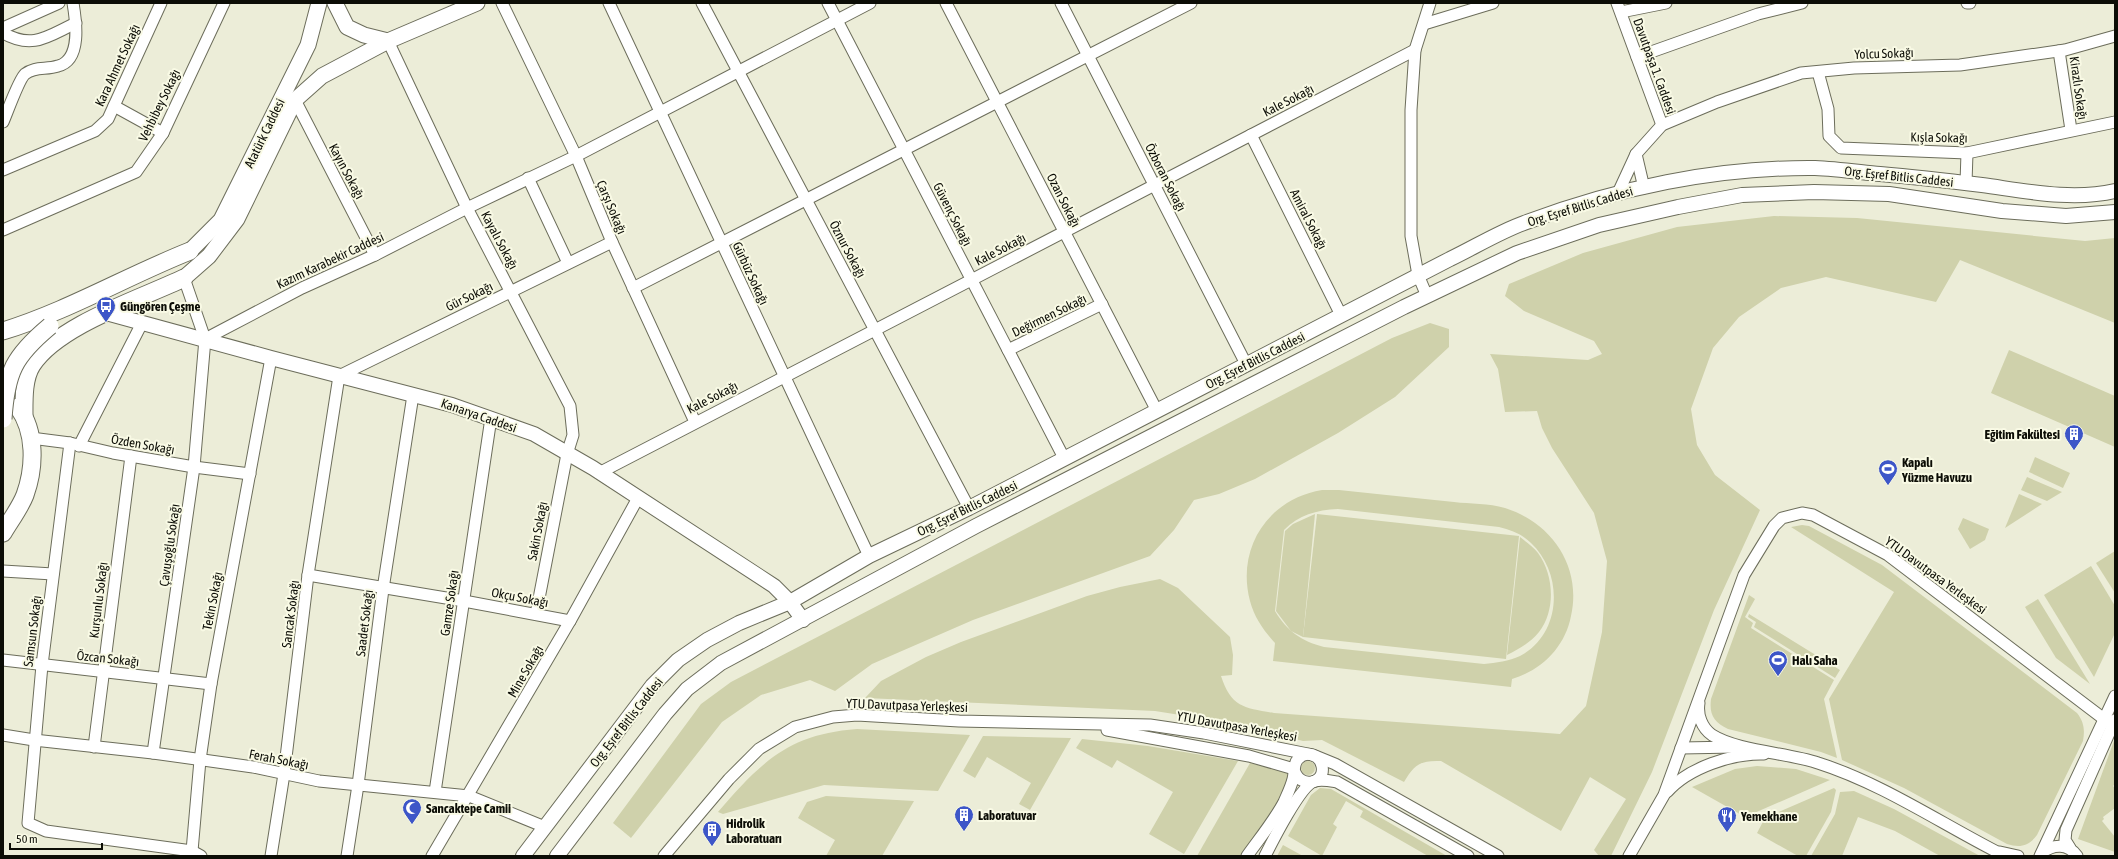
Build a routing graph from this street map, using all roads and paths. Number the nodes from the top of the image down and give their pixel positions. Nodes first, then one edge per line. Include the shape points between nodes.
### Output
1 (59, 3) edge
2 (73, 3) edge
3 (161, 3) edge
4 (224, 3) edge
5 (319, 3) edge
6 (335, 3) edge
7 (477, 3) edge
8 (502, 3) edge
9 (609, 3) edge
10 (702, 3) edge
11 (828, 3) edge
12 (870, 3) edge
13 (946, 3) edge
14 (1061, 3) edge
15 (1430, 3) edge
16 (1493, 3) edge
17 (1666, 3) edge
18 (1802, 3) edge
19 (1967, 3) edge
20 (1970, 3) edge
21 (1184, 4) edge
22 (1619, 8) edge
23 (837, 20) junction
24 (76, 23) junction
25 (1424, 24) junction
26 (3, 28) edge
27 (3, 33) edge
28 (2115, 36) edge
29 (388, 41) junction
30 (1415, 50) junction
31 (2059, 51) junction
32 (1088, 55) junction
33 (1637, 57) junction
34 (738, 72) junction
35 (1818, 72) junction
36 (294, 100) junction
37 (997, 101) junction
38 (114, 106) junction
39 (660, 112) junction
40 (3, 122) edge
41 (2115, 122) edge
42 (1662, 125) junction
43 (2071, 130) junction
44 (163, 133) junction
45 (1251, 135) junction
46 (904, 149) junction
47 (1967, 153) junction
48 (1636, 154) junction
49 (576, 156) junction
50 (3, 170) edge
51 (528, 178) junction
52 (1966, 183) junction
53 (1154, 185) junction
54 (1644, 188) junction
55 (2115, 191) edge
56 (1618, 193) junction
57 (806, 199) junction
58 (467, 208) junction
59 (2115, 212) edge
60 (3, 230) edge
61 (1064, 232) junction
62 (612, 242) junction
63 (721, 243) junction
64 (190, 252) junction
65 (376, 255) junction
66 (568, 263) junction
67 (1418, 275) junction
68 (184, 278) junction
69 (971, 279) junction
70 (633, 288) junction
71 (511, 292) junction
72 (1427, 296) junction
73 (1102, 304) junction
74 (106, 313) junction
75 (1341, 315) junction
76 (142, 323) junction
77 (874, 330) junction
78 (3, 331) edge
79 (205, 339) junction
80 (1008, 350) junction
81 (271, 358) junction
82 (1246, 364) junction
83 (338, 376) junction
84 (784, 376) junction
85 (3, 388) edge
86 (413, 395) junction
87 (1156, 410) junction
88 (24, 416) junction
89 (491, 418) junction
90 (3, 419) edge
91 (695, 422) junction
92 (31, 438) junction
93 (74, 444) junction
94 (567, 454) junction
95 (131, 456) junction
96 (1064, 458) junction
97 (194, 467) junction
98 (599, 473) junction
99 (250, 474) junction
100 (638, 498) junction
101 (969, 508) junction
102 (3, 533) edge
103 (868, 556) junction
104 (3, 571) edge
105 (53, 574) junction
106 (308, 575) junction
107 (383, 589) junction
108 (464, 601) junction
109 (790, 602) junction
110 (536, 614) junction
111 (803, 620) junction
112 (570, 621) junction
113 (3, 660) edge
114 (42, 665) junction
115 (102, 671) junction
116 (164, 679) junction
117 (211, 684) junction
118 (1699, 696) junction
119 (2115, 696) edge
120 (2111, 721) edge
121 (1084, 725) junction
122 (3, 735) edge
123 (34, 740) junction
124 (1744, 746) junction
125 (94, 747) junction
126 (1681, 748) junction
127 (153, 753) junction
128 (1313, 755) junction
129 (1798, 758) junction
130 (200, 760) junction
131 (1294, 769) junction
132 (284, 774) junction
133 (1315, 781) junction
134 (358, 785) junction
135 (435, 792) junction
136 (1664, 795) junction
137 (469, 796) junction
138 (28, 823) joint
139 (545, 827) junction
140 (2074, 852) edge
141 (197, 854) edge
142 (2001, 854) edge
143 (2041, 855) edge
144 (271, 856) edge
145 (347, 856) edge
146 (432, 856) edge
147 (523, 856) edge
148 (557, 856) edge
149 (664, 856) edge
150 (1247, 856) edge
151 (1265, 856) edge
152 (1468, 856) edge
153 (1498, 856) edge
154 (1630, 856) edge
155 (2018, 856) edge
156 (2087, 856) edge

1 - 26 street
2 - 24 street
3 - 38 street, Kara Ahmet Sokağı
4 - 44 street, Vehbibey Sokağı
5 - 64 main road, Atatürk Caddesi via 308,45 221,220
6 - 29 main road via 347,27 364,35
7 - 29 main road
8 - 49 street, Çarşı Sokağı
9 - 39 street, Gürbüz Sokağı
10 - 34 street, Öznur Sokağı
11 - 23 street, Güvenç Sokağı
12 - 23 street, Kazım Karabekir Caddesi
13 - 37 street, Ozan Sokağı
14 - 32 street, Özboran Sokağı
15 - 25 street
16 - 25 street
17 - 22 street
18 - 33 street via 1758,14
19 - 20 street
21 - 32 street
22 - 33 street, Davutpaşa 1. Caddesi
23 - 34 street, Kazım Karabekir Caddesi
23 - 46 street, Güvenç Sokağı
24 - 27 street via 34,42 13,38
24 - 40 street via 76,45 67,61 60,66 35,69 24,75
25 - 30 street
28 - 31 street, Yolcu Sokağı
29 - 36 main road via 322,76
29 - 58 street, Kayalı Sokağı
30 - 45 street, Kale Sokağı
30 - 67 street via 1411,110 1411,236
31 - 35 street, Yolcu Sokağı via 1960,65 1854,68
31 - 43 street, Kirazlı Sokağı
32 - 37 street
32 - 53 street, Özboran Sokağı
33 - 42 street, Davutpaşa 1. Caddesi
34 - 39 street, Kazım Karabekir Caddesi
34 - 57 street, Öznur Sokağı
35 - 42 street, Yolcu Sokağı via 1801,73 1717,102
35 - 47 street, Kışla Sokağı via 1828,109 1829,136 1841,148
36 - 65 street, Kayın Sokağı
36 - 68 main road, Atatürk Caddesi via 238,219 209,256
37 - 46 street
37 - 61 street, Ozan Sokağı
38 - 44 street
38 - 50 street, Kara Ahmet Sokağı via 108,119 95,132
39 - 49 street, Kazım Karabekir Caddesi
39 - 63 street, Gürbüz Sokağı
41 - 43 street, Kışla Sokağı
42 - 48 street, Davutpaşa 1. Caddesi
43 - 47 street, Kışla Sokağı
44 - 60 street, Vehbibey Sokağı via 136,172
45 - 53 street, Kale Sokağı
45 - 75 street, Amiral Sokağı
46 - 57 street
46 - 69 street, Güvenç Sokağı
47 - 52 street
48 - 54 street
48 - 56 street, Davutpaşa 1. Caddesi
49 - 51 street, Kazım Karabekir Caddesi
49 - 62 street, Çarşı Sokağı
51 - 58 street, Kazım Karabekir Caddesi
51 - 66 street
52 - 54 street, Org. Eşref Bitlis Caddesi via 1816,168 1751,170 1685,179
52 - 55 street, Org. Eşref Bitlis Caddesi via 2048,194 2100,194
53 - 61 street, Kale Sokağı
53 - 82 street, Özboran Sokağı
54 - 56 street, Org. Eşref Bitlis Caddesi
56 - 67 street, Org. Eşref Bitlis Caddesi via 1522,223
57 - 63 street
57 - 77 street, Öznur Sokağı
58 - 65 street, Kazım Karabekir Caddesi
58 - 71 street, Kayalı Sokağı
59 - 72 street, Org. Eşref Bitlis Caddesi via 2066,216 2009,212 1889,194 1814,192 1742,195 1599,225 1517,253
61 - 69 street, Kale Sokağı
61 - 73 street, Ozan Sokağı
62 - 66 street, Gür Sokağı
62 - 70 street, Çarşı Sokağı
63 - 70 street
63 - 84 street, Gürbüz Sokağı
64 - 78 main road via 31,322
64 - 90 main road, bridge via 165,271 50,326 30,342 14,363 7,384
65 - 79 street, Kazım Karabekir Caddesi via 302,288
66 - 71 street, Gür Sokağı
67 - 72 street
67 - 75 street, Org. Eşref Bitlis Caddesi
68 - 74 main road
68 - 79 street
69 - 77 street, Kale Sokağı
69 - 80 street, Güvenç Sokağı
70 - 91 street, Çarşı Sokağı
71 - 83 street, Gür Sokağı
71 - 94 street, Kayalı Sokağı via 570,406 573,435
72 - 111 street, Org. Eşref Bitlis Caddesi via 976,526
73 - 80 street, Değirmen Sokağı
73 - 87 street, Ozan Sokağı
74 - 76 street, Kanarya Caddesi
74 - 88 main road via 70,330 46,348 31,366 24,393
75 - 82 street, Org. Eşref Bitlis Caddesi
76 - 79 street, Kanarya Caddesi
76 - 93 street, Samsun Sokağı
77 - 84 street, Kale Sokağı
77 - 101 street, Öznur Sokağı
79 - 81 street, Kanarya Caddesi
79 - 97 street, Çavuşoğlu Sokağı
80 - 96 street, Güvenç Sokağı
81 - 83 street, Kanarya Caddesi
81 - 99 street, Tekin Sokağı
82 - 87 street, Org. Eşref Bitlis Caddesi
83 - 86 street, Kanarya Caddesi
83 - 106 street, Sancak Sokağı
84 - 91 street, Kale Sokağı
84 - 103 street, Gürbüz Sokağı
85 - 88 main road
86 - 89 street, Kanarya Caddesi
86 - 107 street, Saadet Sokağı
87 - 96 street, Org. Eşref Bitlis Caddesi
88 - 92 main road
89 - 94 street, Kanarya Caddesi via 534,434
89 - 108 street, Gamze Sokağı
91 - 98 street, Kale Sokağı
92 - 93 street, Özden Sokağı
92 - 102 main road via 33,465 24,496
93 - 95 street, Özden Sokağı
93 - 105 street, Samsun Sokağı
94 - 98 street, Kanarya Caddesi
94 - 110 street, Sakin Sokağı
95 - 97 street, Özden Sokağı
95 - 115 street, Kurşunlu Sokağı
96 - 101 street, Org. Eşref Bitlis Caddesi
97 - 99 street, Özden Sokağı
97 - 116 street, Çavuşoğlu Sokağı
98 - 100 street, Kanarya Caddesi
99 - 117 street, Tekin Sokağı
100 - 109 street, Kanarya Caddesi via 774,586
100 - 112 street, Mine Sokağı
101 - 103 street, Org. Eşref Bitlis Caddesi
103 - 109 street, Org. Eşref Bitlis Caddesi
104 - 105 street
105 - 114 street, Samsun Sokağı
106 - 107 street, Okçu Sokağı
106 - 132 street, Sancak Sokağı
107 - 108 street, Okçu Sokağı
107 - 134 street, Saadet Sokağı
108 - 110 street, Okçu Sokağı
108 - 135 street, Gamze Sokağı
109 - 111 street, Kanarya Caddesi
109 - 139 street, Org. Eşref Bitlis Caddesi via 713,637 678,660 652,686
110 - 112 street, Okçu Sokağı
111 - 148 street, Org. Eşref Bitlis Caddesi via 721,663 688,688 665,714
112 - 137 street, Mine Sokağı
113 - 114 street, Özcan Sokağı
114 - 115 street, Özcan Sokağı
114 - 123 street, Samsun Sokağı
115 - 116 street, Özcan Sokağı
115 - 125 street, Kurşunlu Sokağı
116 - 117 street, Özcan Sokağı
116 - 127 street, Çavuşoğlu Sokağı
117 - 130 street, Tekin Sokağı
118 - 120 street, YTU Davutpasa Yerleşkesi via 1744,575 1774,526 1782,518 1802,513 1813,515 1888,555
118 - 124 street, YTU Davutpasa Yerleşkesi via 1698,709 1702,723 1712,734
118 - 126 street, YTU Davutpasa Yerleşkesi
119 - 120 street
120 - 140 street via 2066,830 2066,840
120 - 143 street
121 - 128 street, YTU Davutpasa Yerleşkesi via 1150,725
121 - 131 street, YTU Davutpasa Yerleşkesi via 1249,756
121 - 149 street, YTU Davutpasa Yerleşkesi via 857,715 814,721 795,727 776,738 744,763
122 - 123 street, Ferah Sokağı
123 - 125 street, Ferah Sokağı
123 - 138 street, Samsun Sokağı
124 - 126 street, YTU Davutpasa Yerleşkesi
124 - 129 street, YTU Davutpasa Yerleşkesi
125 - 127 street, Ferah Sokağı
126 - 136 street, YTU Davutpasa Yerleşkesi
127 - 130 street, Ferah Sokağı
128 - 131 street, YTU Davutpasa Yerleşkesi via 1300,757
128 - 133 street via 1322,765 1321,774
128 - 153 street, YTU Davutpasa Yerleşkesi via 1335,764
129 - 136 street, YTU Davutpasa Yerleşkesi via 1756,754 1732,758 1686,776
129 - 142 street, YTU Davutpasa Yerleşkesi via 1835,769 1899,798
130 - 132 street, Ferah Sokağı
130 - 141 street, Tekin Sokağı
131 - 133 street, YTU Davutpasa Yerleşkesi via 1301,780
131 - 150 street, YTU Davutpasa Yerleşkesi via 1293,780 1283,803
132 - 134 street, Ferah Sokağı
132 - 144 street, Sancak Sokağı
133 - 151 street via 1307,786 1291,808
133 - 152 street, YTU Davutpasa Yerleşkesi via 1337,782
134 - 135 street, Ferah Sokağı
134 - 145 street, Saadet Sokağı
135 - 137 street, Ferah Sokağı
136 - 154 street, YTU Davutpasa Yerleşkesi
137 - 139 street, Ferah Sokağı
137 - 146 street, Mine Sokağı
138 - 141 street, Tekin Sokağı via 46,831
139 - 147 street, Org. Eşref Bitlis Caddesi
140 - 143 street via 2055,846
140 - 156 street
142 - 155 street, YTU Davutpasa Yerleşkesi

